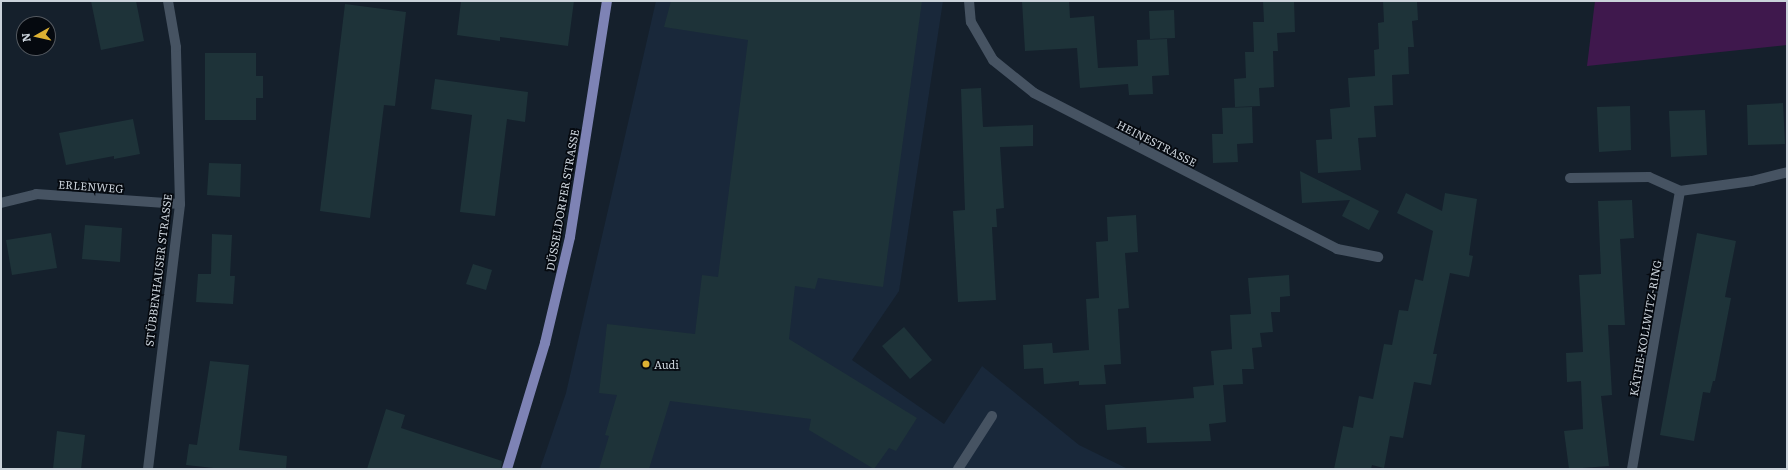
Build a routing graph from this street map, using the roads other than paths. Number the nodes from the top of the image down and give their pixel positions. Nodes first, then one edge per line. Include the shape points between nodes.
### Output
1 (168, 1) edge
2 (607, 1) edge
3 (969, 1) edge
4 (1787, 172) edge
5 (1570, 178) dead end
6 (1680, 190) junction
7 (1, 202) edge
8 (180, 204) junction
9 (1378, 257) dead end
10 (992, 416) dead end
11 (148, 469) edge
12 (507, 469) edge
13 (958, 469) edge
14 (1632, 469) edge

1 - 8 street, STÜBBENHAUSER STRASSE via 176,47
2 - 12 main road, DÜSSELDORFER STRASSE via 570,237 545,343
3 - 9 street, HEINESTRASSE via 971,22 994,60 1034,94 1337,249
4 - 6 street via 1752,181
5 - 6 street via 1649,177
6 - 14 street, KÄTHE-KOLLWITZ-RING
7 - 8 street, ERLENWEG via 36,194
8 - 11 street, STÜBBENHAUSER STRASSE
10 - 13 street

